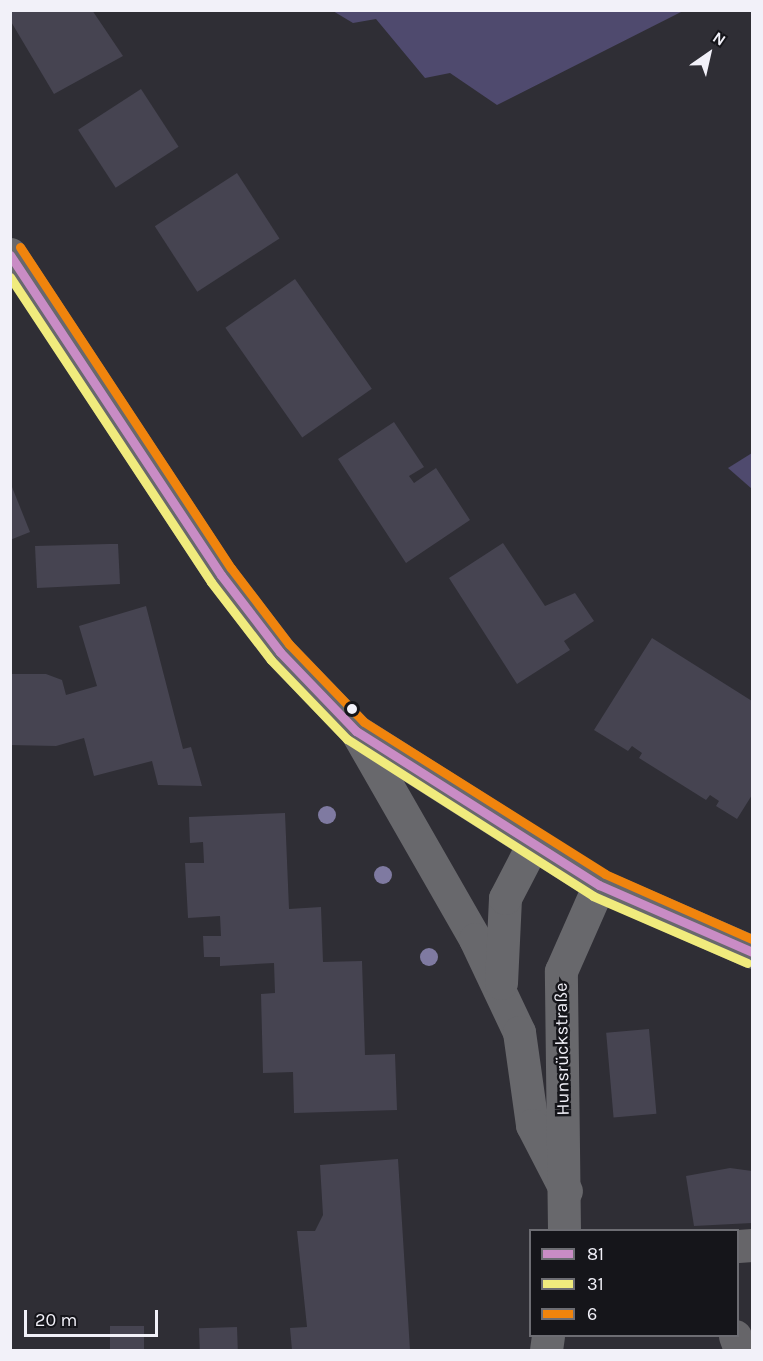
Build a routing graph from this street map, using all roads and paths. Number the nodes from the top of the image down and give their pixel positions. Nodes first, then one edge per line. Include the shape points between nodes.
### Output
1 (10, 254) edge
2 (356, 731) junction
3 (533, 844) junction
4 (599, 885) junction
5 (753, 952) edge
6 (501, 994) junction
7 (566, 1191) junction
8 (564, 1229) edge

1 - 2 main road via 220,575 280,652
2 - 3 main road
2 - 6 main road
3 - 4 main road
3 - 6 main road, Hunsrückstraße via 505,898
4 - 5 main road
4 - 7 main road, Hunsrückstraße via 561,971
6 - 7 main road, Hunsrückstraße via 519,1032 532,1125 545,1159
7 - 8 main road, Hunsrückstraße

